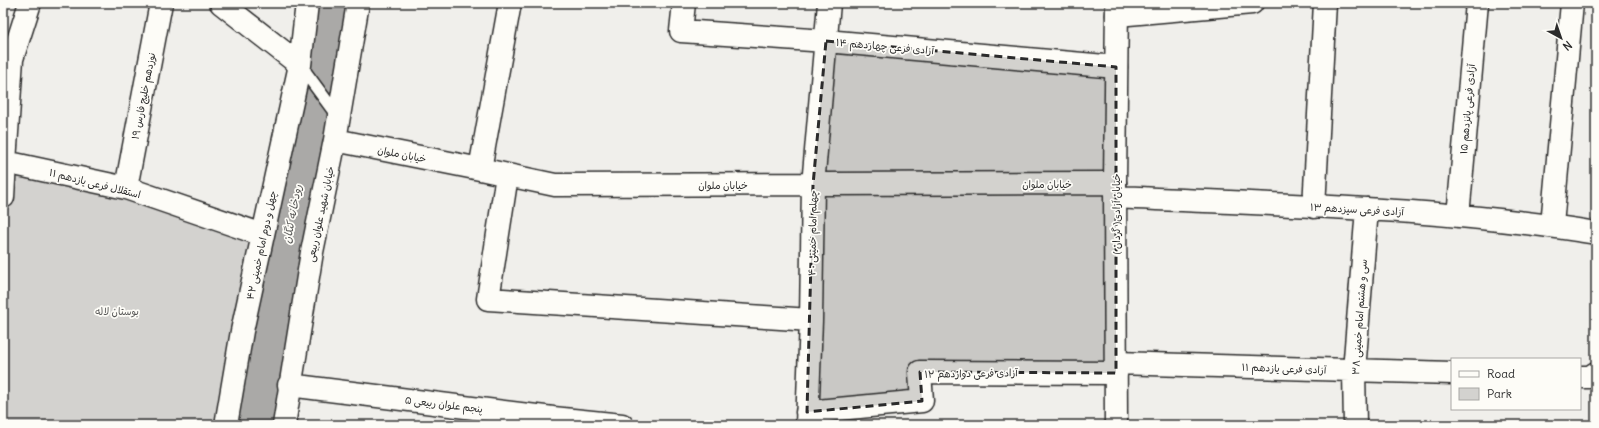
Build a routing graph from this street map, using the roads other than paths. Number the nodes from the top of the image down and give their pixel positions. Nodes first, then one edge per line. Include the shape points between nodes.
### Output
1 (30, 3) edge
2 (161, 3) edge
3 (221, 3) edge
4 (307, 3) edge
5 (358, 3) edge
6 (510, 3) edge
7 (684, 3) edge
8 (829, 3) edge
9 (1252, 3) edge
10 (1325, 3) edge
11 (1477, 3) edge
12 (1572, 3) edge
13 (1117, 9) edge
14 (826, 41) junction
15 (300, 65) junction
16 (1116, 68) junction
17 (339, 118) junction
18 (335, 140) junction
19 (5, 162) junction
20 (480, 168) junction
21 (506, 175) junction
22 (813, 185) junction
23 (126, 188) junction
24 (1116, 190) junction
25 (3, 197) edge
26 (1314, 207) junction
27 (1367, 209) junction
28 (1458, 216) junction
29 (1552, 225) junction
30 (1596, 233) edge
31 (263, 235) junction
32 (811, 320) junction
33 (1116, 368) junction
34 (1354, 371) junction
35 (1451, 373) edge
36 (1596, 373) edge
37 (1581, 377) edge
38 (290, 385) junction
39 (807, 419) edge
40 (226, 425) edge
41 (284, 425) edge
42 (622, 425) edge
43 (1116, 425) edge
44 (1355, 425) edge

1 - 19 street via 12,59
2 - 23 street, نوزدهم خلیج فارس ۱۹
3 - 15 street
4 - 15 street, چهل و دوم امام خمینی ۴۲
5 - 17 street, خیابان شهید علوان ربیعی
6 - 20 street
7 - 14 street, آزادی فرعی چهاردهم ۱۴ via 681,31
8 - 14 street, چهلم امام خمینی ۴۰
9 - 13 street
10 - 26 street
11 - 28 street, آزادی فرعی پانزدهم ۱۵
12 - 29 street
13 - 16 street, خیابان آزادی( گردان )
14 - 16 street, آزادی فرعی چهاردهم ۱۴
14 - 22 street, چهلم امام خمینی ۴۰
15 - 17 lane
15 - 31 street, چهل و دوم امام خمینی ۴۲
16 - 24 street, خیابان آزادی( گردان )
17 - 18 street, خیابان شهید علوان ربیعی
18 - 20 street, خیابان ملوان
18 - 38 street, خیابان شهید علوان ربیعی via 312,252
19 - 23 street, استقلال فرعی یازدهم ۱۱
19 - 25 street
20 - 21 street, خیابان ملوان
21 - 22 street, خیابان ملوان via 555,185
21 - 32 street via 488,299
22 - 24 street, خیابان ملوان
22 - 32 street, چهلم امام خمینی ۴۰
23 - 31 street, استقلال فرعی یازدهم ۱۱
24 - 26 street, آزادی فرعی سیزدهم ۱۳
24 - 33 street, خیابان آزادی( گردان )
26 - 27 street, آزادی فرعی سیزدهم ۱۳
27 - 28 street, آزادی فرعی سیزدهم ۱۳
27 - 34 street, سی و هشتم امام خمینی ۳۸
28 - 29 street, آزادی فرعی سیزدهم ۱۳
29 - 30 street, آزادی فرعی سیزدهم ۱۳
31 - 40 street, چهل و دوم امام خمینی ۴۲ via 242,331
32 - 39 street, چهلم امام خمینی ۴۰
33 - 34 street, آزادی فرعی یازدهم ۱۱
33 - 39 street, آزادی فرعی دوازدهم ۱۲ via 920,372 922,402
33 - 43 street, خیابان آزادی( گردان )
34 - 35 street, آزادی فرعی یازدهم ۱۱
34 - 44 street, سی و هشتم امام خمینی ۳۸
36 - 37 street via 1590,377
38 - 41 street, خیابان شهید علوان ربیعی
38 - 42 street, پنجم علوان ربیعی ۵

